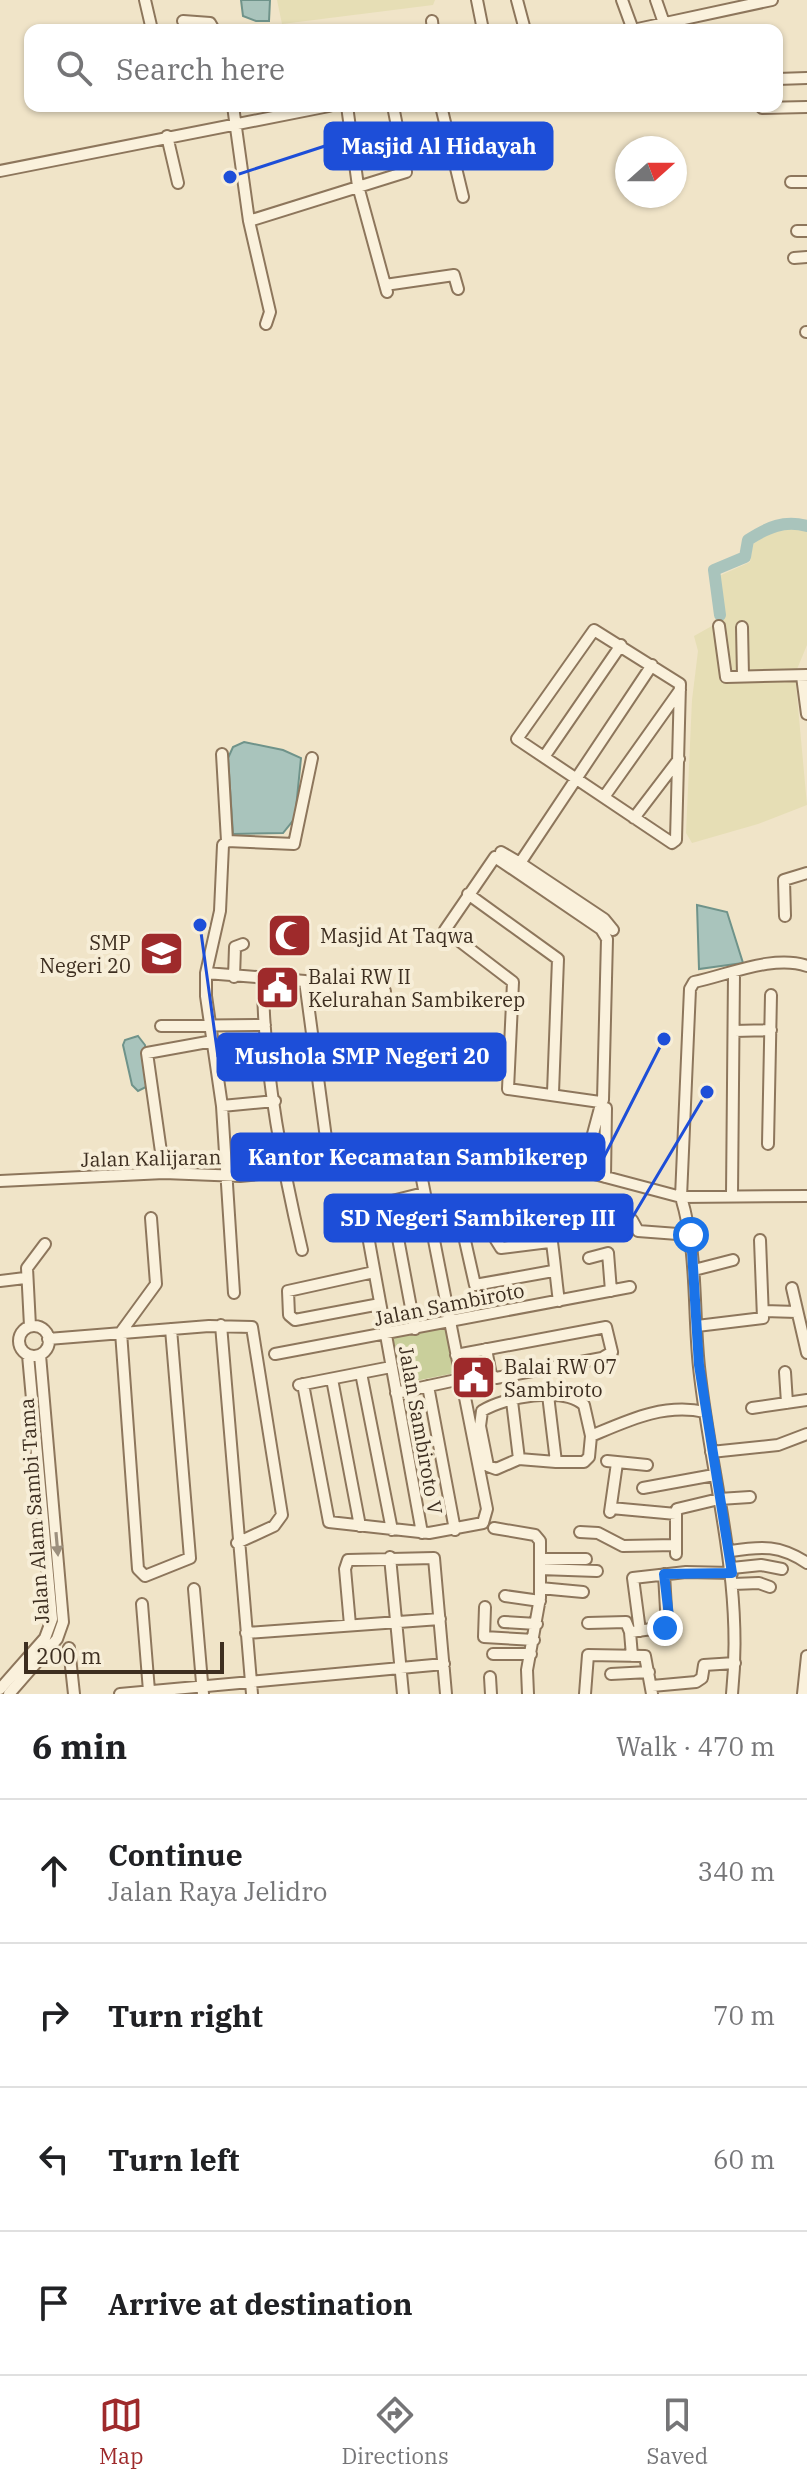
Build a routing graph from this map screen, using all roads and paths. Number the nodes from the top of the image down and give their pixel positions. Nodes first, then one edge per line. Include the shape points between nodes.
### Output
1 (145, 0) edge
2 (477, 0) edge
3 (517, 0) edge
4 (622, 0) edge
5 (656, 0) edge
6 (772, 0) edge
7 (183, 21) dead end
8 (664, 23) junction
9 (151, 24) edge
10 (211, 24) edge
11 (482, 24) edge
12 (523, 24) edge
13 (631, 24) edge
14 (660, 24) edge
15 (807, 78) edge
16 (783, 79) edge
17 (807, 107) edge
18 (783, 108) edge
19 (234, 112) edge
20 (298, 112) edge
21 (348, 112) edge
22 (394, 112) edge
23 (442, 112) edge
24 (237, 124) junction
25 (519, 132) dead end
26 (167, 136) junction
27 (453, 161) junction
28 (0, 171) edge
29 (791, 182) dead end
30 (807, 182) edge
31 (178, 183) dead end
32 (358, 186) junction
33 (463, 197) dead end
34 (249, 221) junction
35 (807, 257) edge
36 (794, 258) dead end
37 (458, 289) dead end
38 (266, 324) dead end
39 (719, 626) dead end
40 (742, 627) dead end
41 (621, 645) junction
42 (652, 665) junction
43 (804, 675) edge
44 (743, 676) junction
45 (681, 688) junction
46 (807, 714) edge
47 (222, 754) dead end
48 (544, 757) junction
49 (312, 758) dead end
50 (680, 758) junction
51 (576, 779) junction
52 (604, 797) junction
53 (634, 818) junction
54 (227, 841) junction
55 (496, 855) junction
56 (520, 863) junction
57 (807, 873) edge
58 (468, 894) junction
59 (563, 897) junction
60 (785, 916) dead end
61 (613, 930) dead end
62 (243, 944) dead end
63 (807, 966) edge
64 (206, 973) junction
65 (734, 974) junction
66 (234, 977) junction
67 (263, 980) junction
68 (306, 988) junction
69 (385, 991) dead end
70 (771, 995) dead end
71 (210, 1025) junction
72 (265, 1025) junction
73 (161, 1026) dead end
74 (771, 1030) junction
75 (734, 1031) junction
76 (213, 1041) junction
77 (553, 1093) junction
78 (275, 1101) junction
79 (602, 1105) junction
80 (222, 1106) junction
81 (768, 1144) dead end
82 (418, 1159) junction
83 (330, 1168) junction
84 (583, 1171) junction
85 (287, 1172) junction
86 (164, 1173) junction
87 (225, 1175) junction
88 (605, 1177) junction
89 (0, 1181) edge
90 (424, 1193) junction
91 (732, 1195) junction
92 (807, 1196) edge
93 (681, 1197) junction
94 (391, 1201) junction
95 (491, 1204) junction
96 (457, 1205) junction
97 (427, 1209) junction
98 (151, 1218) dead end
99 (585, 1234) dead end
100 (691, 1235) junction
101 (760, 1240) dead end
102 (549, 1242) junction
103 (45, 1244) dead end
104 (302, 1250) dead end
105 (589, 1258) dead end
106 (733, 1260) dead end
107 (694, 1270) junction
108 (553, 1271) junction
109 (374, 1272) junction
110 (25, 1278) junction
111 (0, 1281) edge
112 (630, 1287) dead end
113 (792, 1288) dead end
114 (611, 1291) junction
115 (234, 1293) dead end
116 (559, 1301) junction
117 (380, 1304) junction
118 (764, 1311) junction
119 (797, 1312) junction
120 (450, 1322) junction
121 (221, 1325) junction
122 (30, 1326) junction
123 (697, 1326) junction
124 (171, 1329) junction
125 (415, 1329) junction
126 (121, 1332) junction
127 (385, 1334) junction
128 (48, 1339) junction
129 (486, 1349) junction
130 (807, 1353) edge
131 (275, 1354) dead end
132 (34, 1355) junction
133 (456, 1355) junction
134 (391, 1367) junction
135 (785, 1372) dead end
136 (361, 1373) junction
137 (332, 1379) junction
138 (461, 1379) junction
139 (428, 1386) junction
140 (396, 1393) junction
141 (548, 1395) junction
142 (807, 1400) edge
143 (512, 1401) junction
144 (787, 1403) junction
145 (752, 1408) dead end
146 (705, 1412) junction
147 (807, 1434) edge
148 (591, 1436) junction
149 (711, 1452) junction
150 (519, 1459) junction
151 (556, 1462) junction
152 (647, 1465) dead end
153 (714, 1475) junction
154 (643, 1488) dead end
155 (750, 1497) dead end
156 (719, 1499) junction
157 (676, 1514) junction
158 (360, 1526) junction
159 (494, 1528) dead end
160 (392, 1530) junction
161 (455, 1530) junction
162 (580, 1532) dead end
163 (422, 1533) junction
164 (237, 1545) junction
165 (731, 1551) junction
166 (390, 1557) junction
167 (586, 1559) dead end
168 (807, 1563) edge
169 (540, 1564) junction
170 (782, 1569) dead end
171 (597, 1571) dead end
172 (664, 1574) junction
173 (733, 1575) junction
174 (770, 1587) dead end
175 (540, 1588) junction
176 (194, 1589) dead end
177 (583, 1592) dead end
178 (505, 1596) dead end
179 (540, 1601) junction
180 (142, 1604) dead end
181 (485, 1607) dead end
182 (440, 1619) junction
183 (396, 1622) junction
184 (504, 1622) dead end
185 (588, 1623) dead end
186 (537, 1624) junction
187 (350, 1625) junction
188 (635, 1632) junction
189 (246, 1633) junction
190 (534, 1640) junction
191 (69, 1648) dead end
192 (493, 1654) dead end
193 (531, 1654) junction
194 (638, 1656) junction
195 (807, 1656) edge
196 (735, 1663) junction
197 (444, 1664) junction
198 (401, 1668) junction
199 (649, 1672) junction
200 (611, 1674) dead end
201 (490, 1677) dead end
202 (251, 1682) junction
203 (0, 1689) edge
204 (202, 1690) edge
205 (652, 1690) edge
206 (149, 1691) junction
207 (8, 1694) edge
208 (74, 1694) edge
209 (120, 1694) edge
210 (252, 1694) edge
211 (403, 1694) edge
212 (446, 1694) edge
213 (491, 1694) edge
214 (528, 1694) edge
215 (585, 1694) edge
216 (732, 1694) edge
217 (803, 1694) edge

1 - 9 street
2 - 11 street
3 - 12 street
4 - 13 street
5 - 8 street
6 - 8 street
7 - 10 street
8 - 14 street
15 - 16 street
17 - 18 street
19 - 24 street
20 - 24 street
21 - 32 street
22 - 32 street via 407,171
23 - 27 street
24 - 26 street
24 - 34 street
25 - 27 street via 515,140 486,154
26 - 28 street
26 - 31 street
27 - 33 street
29 - 30 street
32 - 34 street
32 - 37 street via 386,288 455,275
34 - 38 street via 266,289
35 - 36 street
39 - 44 street via 723,673
40 - 44 street
41 - 42 street
41 - 48 street
41 - 48 street via 592,630 517,739
42 - 45 street
42 - 51 street
43 - 44 street
43 - 46 street
45 - 50 street
45 - 52 street
47 - 54 street
48 - 51 street
49 - 54 street via 294,844
50 - 53 street
50 - 53 street via 675,841 670,843
51 - 52 street
51 - 56 street
52 - 53 street
54 - 64 street via 220,911
55 - 56 street
55 - 58 street
55 - 59 street
56 - 59 street
57 - 60 street via 784,880
58 - 77 street via 558,959
58 - 77 street via 445,930 513,982 508,1089
59 - 61 street via 604,919
59 - 79 street via 607,939
62 - 66 street via 235,947
63 - 65 street via 787,962
64 - 66 street
64 - 71 street
65 - 75 street
65 - 93 street via 694,982 690,989
66 - 67 street
67 - 68 street via 305,981
67 - 72 street
68 - 69 street
68 - 83 street
70 - 74 street
71 - 72 street
71 - 73 street
71 - 76 street
72 - 78 street
74 - 75 street
74 - 81 street
75 - 91 street
76 - 80 street
76 - 86 street via 147,1053
77 - 79 street
78 - 80 street
78 - 85 street
79 - 84 street
79 - 88 street
80 - 87 street
82 - 83 street, Jalan Kalijaran
82 - 84 street, Jalan Kalijaran via 484,1153
82 - 90 street
83 - 85 street, Jalan Kalijaran
84 - 88 street, Jalan Kalijaran
85 - 87 street, Jalan Kalijaran
85 - 104 street
86 - 87 street, Jalan Kalijaran
86 - 89 street, Jalan Kalijaran
87 - 115 street
88 - 93 street, Jalan Kalijaran
90 - 94 street
90 - 97 street
91 - 92 street, Jalan Kalijaran
91 - 93 street, Jalan Kalijaran
93 - 100 street
94 - 109 street, Jalan Sambiroto V via 365,1208
94 - 125 street
95 - 96 street
95 - 102 street via 545,1213
95 - 102 street via 501,1248
96 - 97 street
96 - 108 street via 473,1282 479,1286
97 - 120 street
98 - 126 street via 156,1284
99 - 100 street via 585,1218 591,1215 632,1220 638,1231
100 - 107 street
101 - 118 street
102 - 108 street
103 - 110 street
105 - 114 street via 608,1253
106 - 107 street
107 - 123 street
108 - 116 street
109 - 117 street, Jalan Sambiroto V
109 - 117 street via 292,1289 286,1295 289,1315 295,1320
110 - 111 street
110 - 122 street
112 - 114 street, Jalan Sambiroto
113 - 119 street
114 - 116 street, Jalan Sambiroto
116 - 120 street, Jalan Sambiroto
117 - 127 street, Jalan Sambiroto V
118 - 119 street
118 - 123 street via 760,1321
119 - 130 street
120 - 125 street, Jalan Sambiroto
120 - 133 street
121 - 124 street
121 - 164 street
121 - 164 street via 254,1329 281,1521
122 - 128 street via 44,1330
122 - 132 street via 19,1340
123 - 146 street
124 - 126 street
124 - 126 street via 189,1561 150,1575 140,1574
125 - 127 street, Jalan Sambiroto
126 - 128 street
127 - 131 street, Jalan Sambiroto
127 - 134 street, Jalan Sambiroto V
128 - 132 street
129 - 129 street via 606,1327 612,1352 494,1378
129 - 133 street
132 - 203 street, Jalan Alam Sambi Tama via 52,1619 45,1638
132 -> 207 street, Jalan Alam Sambi Tama via 63,1622 57,1639
133 - 138 street
134 - 136 street
134 - 140 street, Jalan Sambiroto V
135 - 144 street
136 - 137 street
136 - 160 street
137 - 158 street
137 - 158 street via 300,1385 327,1520
138 - 139 street
138 - 161 street via 487,1509 482,1525
139 - 140 street
139 - 161 street
140 - 163 street, Jalan Sambiroto V
141 - 143 street
141 - 148 street via 582,1402
141 - 151 street
142 - 144 street
143 - 150 street
143 - 150 street via 484,1409 480,1426 491,1469
144 - 145 street
146 - 148 street via 660,1410
146 - 149 street
147 - 149 street via 778,1445
148 - 151 street via 586,1461
149 - 153 street
150 - 151 street
152 - 157 street via 612,1462 610,1512
153 - 154 street
153 - 156 street
155 - 156 street
156 - 157 street via 677,1509
156 - 165 street
157 - 162 street via 676,1550 623,1546 598,1533
158 - 160 street
159 - 169 street via 535,1535 540,1539
160 - 163 street
161 - 163 street
164 - 189 street
165 - 168 street via 768,1546
165 - 173 street
166 - 182 street via 431,1557
166 - 183 street
166 - 187 street via 346,1563
167 - 169 street
169 - 171 street
169 - 175 street
170 - 173 street via 761,1565
172 - 173 street
172 - 188 street via 632,1580
172 - 188 street via 670,1625
173 - 174 street
173 - 196 street
175 - 177 street
175 - 179 street
176 - 204 street
178 - 179 street
179 - 186 street
180 - 206 street
181 - 190 street via 484,1637
182 - 183 street
182 - 197 street
183 - 187 street
183 - 198 street
184 - 186 street
185 - 188 street via 626,1622
186 - 190 street
187 - 189 street
188 - 194 street
189 - 202 street
190 - 193 street
191 - 208 street
192 - 193 street
193 - 214 street
194 - 199 street
194 - 215 street via 586,1655
195 - 217 street
196 - 205 street via 704,1665 696,1682
196 - 216 street
197 - 198 street
197 - 212 street
198 - 202 street
198 - 211 street
199 - 200 street
199 - 205 street
201 - 213 street
202 - 204 street
202 - 210 street
203 - 207 street
204 - 206 street
206 - 209 street

